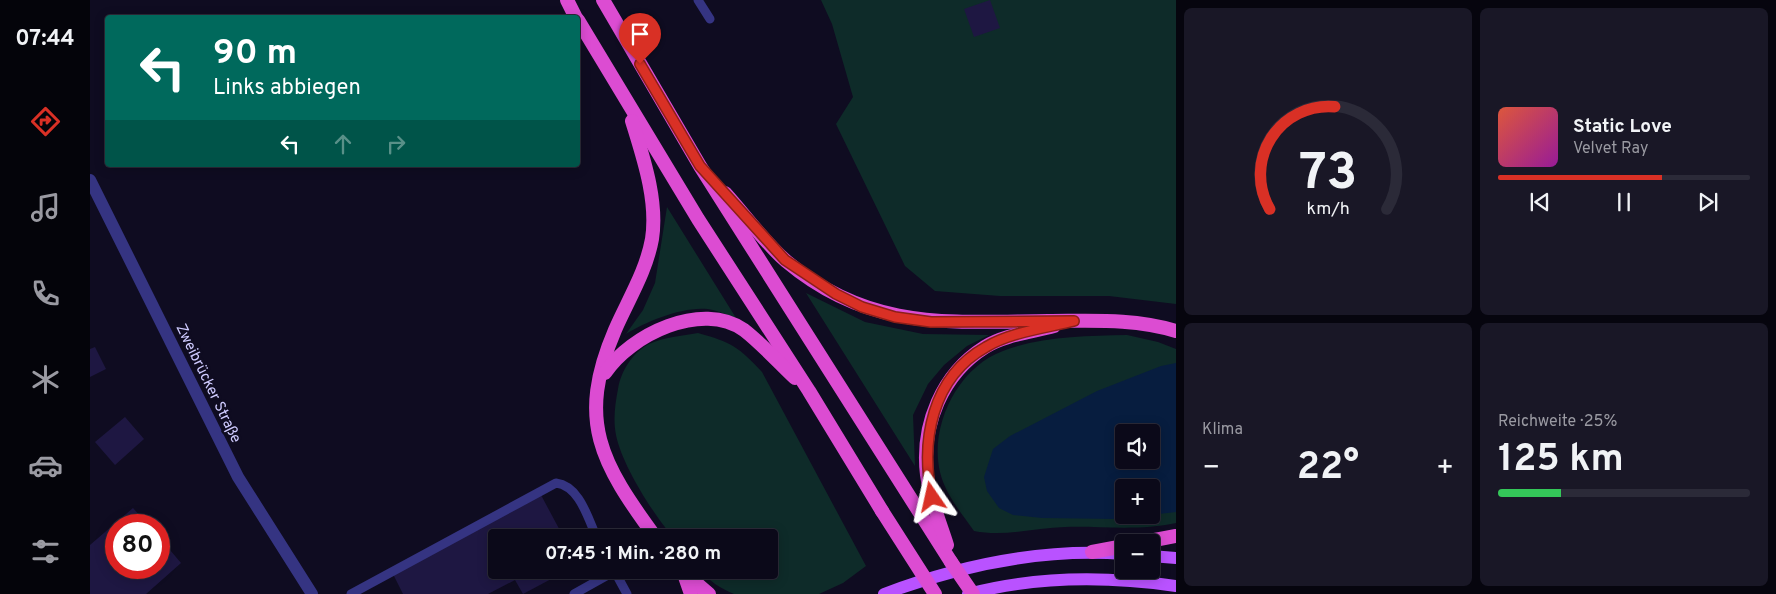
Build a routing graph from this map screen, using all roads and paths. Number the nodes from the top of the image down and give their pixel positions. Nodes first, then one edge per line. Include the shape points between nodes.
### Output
1 (566, 0) edge
2 (603, 0) edge
3 (698, 0) edge
4 (575, 15) edge
5 (710, 19) dead end
6 (580, 24) edge
7 (624, 98) junction
8 (700, 166) junction
9 (90, 180) edge
10 (1074, 321) junction
11 (1176, 331) edge
12 (600, 379) junction
13 (809, 391) junction
14 (593, 529) edge
15 (650, 529) edge
16 (1176, 536) edge
17 (1160, 539) edge
18 (1115, 548) edge
19 (1092, 552) junction
20 (1115, 553) edge
21 (1160, 557) edge
22 (1176, 558) edge
23 (952, 562) junction
24 (600, 579) edge
25 (619, 579) edge
26 (685, 579) edge
27 (691, 579) edge
28 (1176, 586) edge
29 (312, 594) edge
30 (351, 594) edge
31 (574, 594) edge
32 (627, 594) edge
33 (691, 594) edge
34 (709, 594) edge
35 (884, 594) edge
36 (935, 594) edge
37 (968, 594) edge
38 (973, 594) edge

1 - 4 highway
2 - 8 highway
3 - 5 lane
6 - 7 highway
7 - 12 highway via 643,155 651,196 652,238 646,264 616,329
7 - 13 highway
8 - 10 highway via 785,260 808,277 862,307 895,317 931,322
8 - 23 highway
9 - 29 street, Zweibrücker Straße via 238,477
10 - 11 highway via 1127,321
10 - 23 highway via 1004,339 986,347 958,367 938,400 928,430 927,474
12 - 13 highway via 614,360 641,338 670,324 717,320 742,329
12 - 15 highway via 595,408 603,453
13 - 36 highway, bridge
14 - 30 lane via 574,491 566,484 556,483
16 - 17 highway
18 - 19 highway
19 - 20 main road
19 - 35 main road via 990,562 940,574
21 - 22 main road
23 - 38 highway, bridge
24 - 31 lane
25 - 32 lane
26 - 33 highway
27 - 34 highway
28 - 37 main road via 1075,578 1022,583

